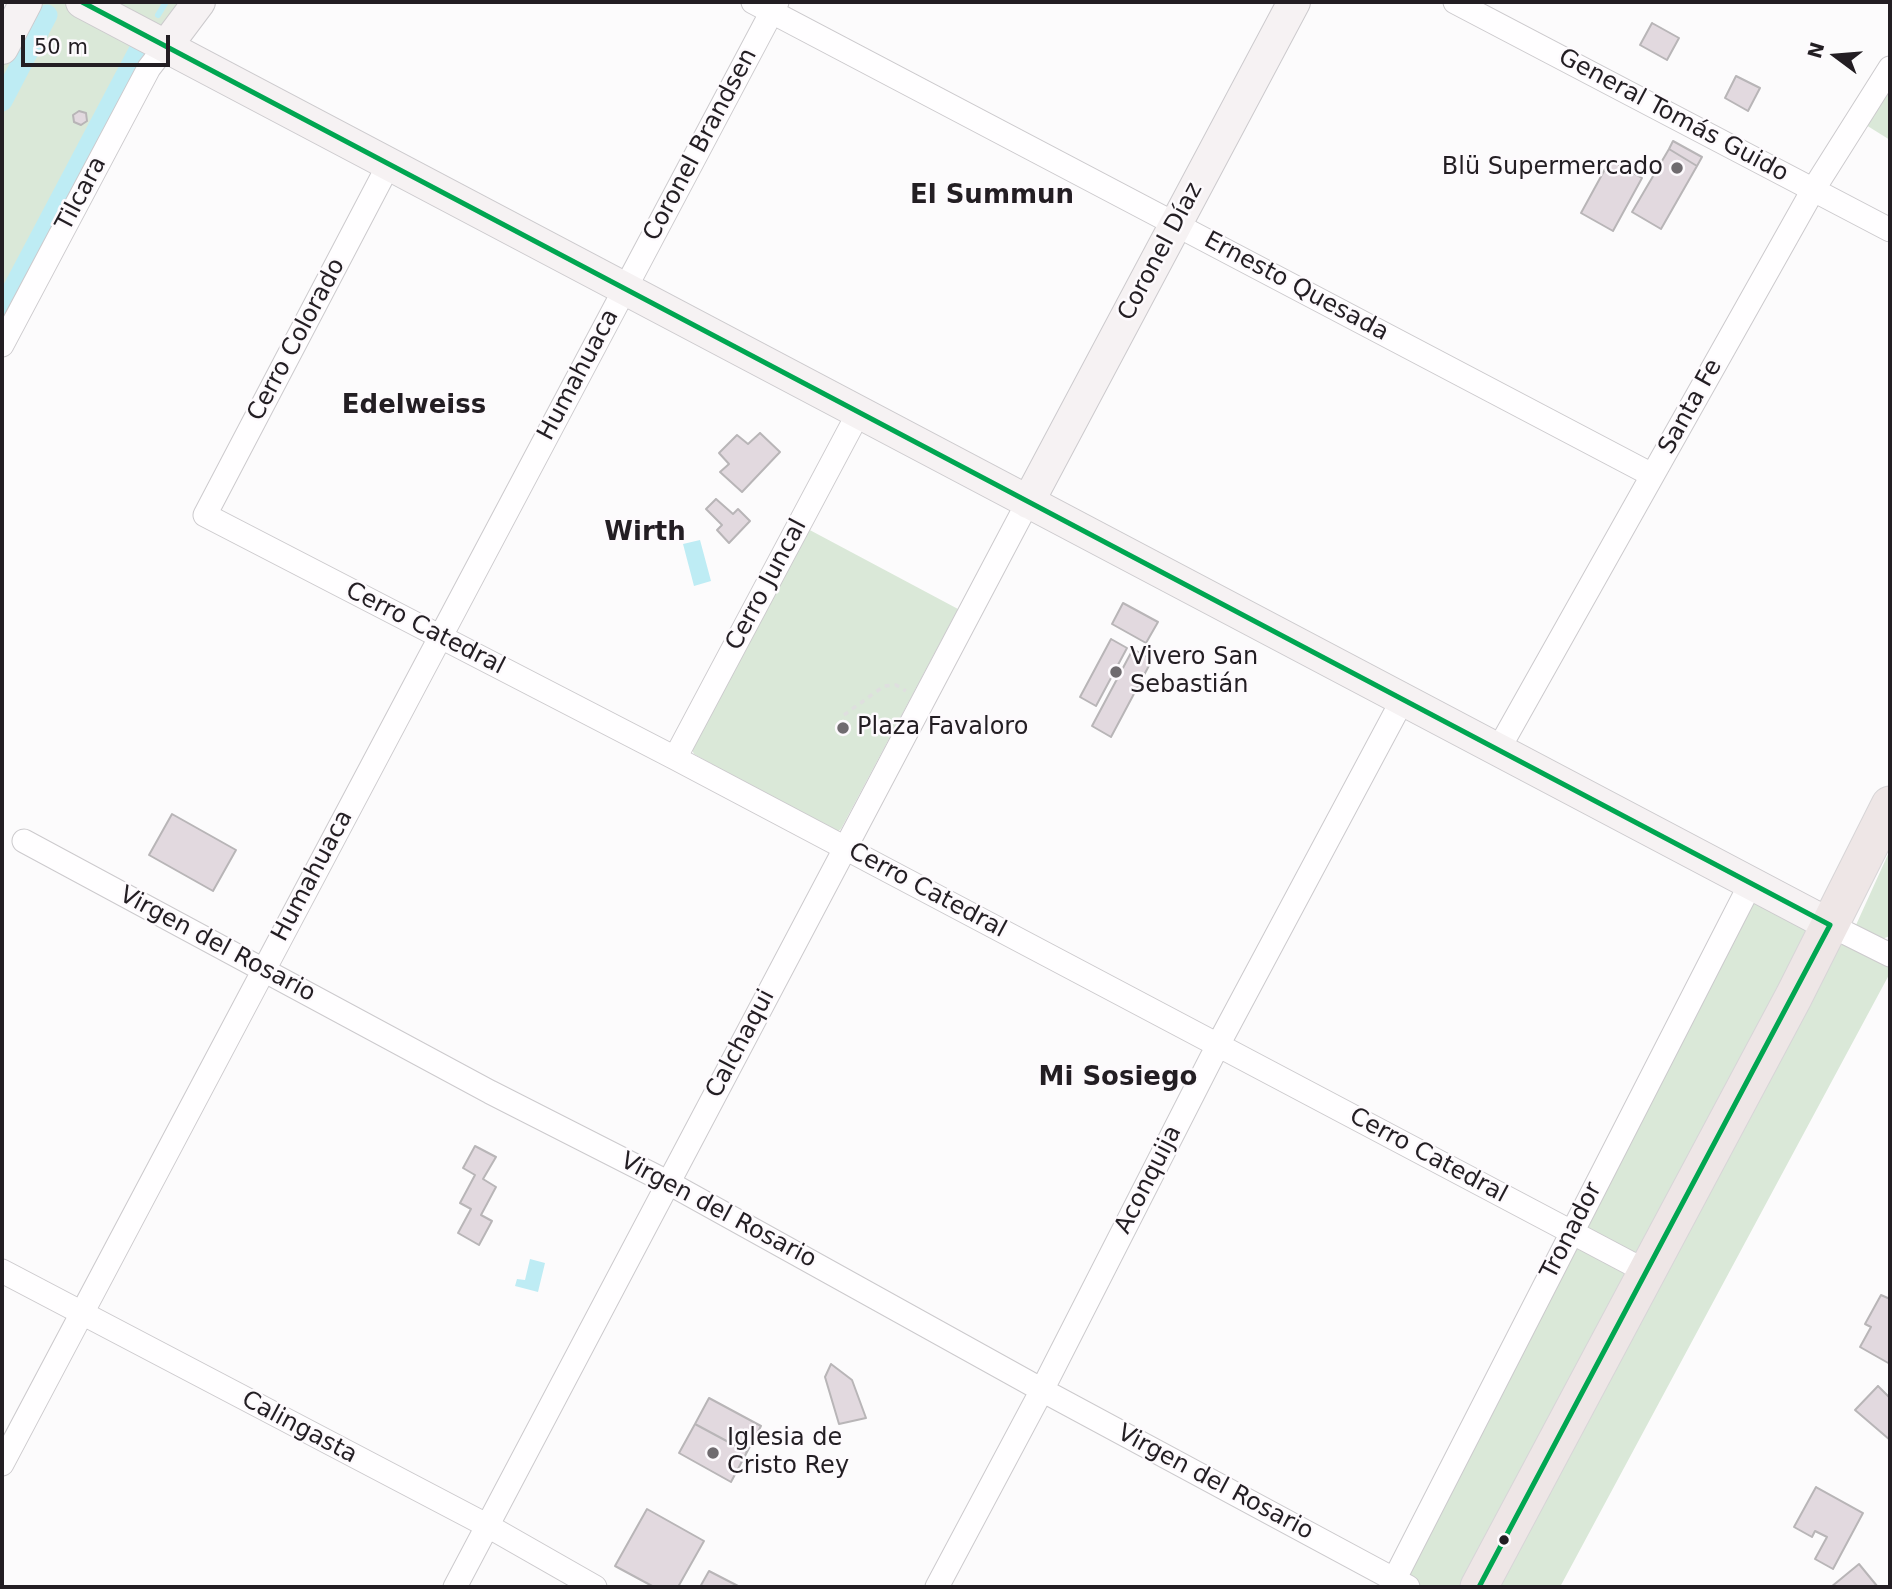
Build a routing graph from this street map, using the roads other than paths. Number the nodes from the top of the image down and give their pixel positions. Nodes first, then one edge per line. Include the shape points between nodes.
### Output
1 (26, 2) edge
2 (82, 2) edge
3 (199, 2) edge
4 (1294, 2) edge
5 (1455, 2) edge
6 (767, 5) edge
7 (166, 46) junction
8 (2, 48) edge
9 (1890, 68) edge
10 (389, 164) junction
11 (1813, 190) junction
12 (1176, 224) junction
13 (1890, 230) edge
14 (625, 288) junction
15 (2, 345) edge
16 (859, 412) junction
17 (1652, 475) junction
18 (1028, 502) junction
19 (205, 515) joint
20 (440, 636) junction
21 (1403, 699) junction
22 (1499, 750) junction
23 (675, 758) junction
24 (1890, 805) edge
25 (24, 841) dead end
26 (845, 848) junction
27 (1751, 883) junction
28 (1830, 925) junction
29 (1890, 955) edge
30 (264, 970) junction
31 (1218, 1045) junction
32 (667, 1182) junction
33 (1572, 1232) junction
34 (2, 1271) edge
35 (1647, 1272) junction
36 (81, 1314) junction
37 (1042, 1390) junction
38 (2, 1464) edge
39 (488, 1526) junction
40 (1401, 1583) edge
41 (455, 1587) edge
42 (595, 1587) edge
43 (937, 1587) edge
44 (1479, 1587) edge

1 - 8 main road
2 - 7 main road
3 - 7 main road
4 - 12 main road, Coronel Díaz
5 - 11 street, General Tomás Guido
6 - 12 street, Ernesto Quesada
6 - 14 street, Coronel Brandsen
7 - 10 main road
7 - 15 street, Tilcara via 149,68
9 - 11 street, Santa Fe
10 - 14 main road
10 - 19 street, Cerro Colorado
11 - 13 street, General Tomás Guido
11 - 17 street, Santa Fe
12 - 17 street, Ernesto Quesada
12 - 18 main road, Coronel Díaz
14 - 16 main road
14 - 20 street, Humahuaca
16 - 18 main road
16 - 23 street, Cerro Juncal
17 - 22 street, Santa Fe
18 - 21 main road
18 - 26 street, Calchaqui
19 - 20 street, Cerro Catedral
20 - 23 street, Cerro Catedral
20 - 30 street, Humahuaca
21 - 22 main road
21 - 31 street, Aconquija
22 - 27 main road
23 - 26 street, Cerro Catedral
24 - 28 main road
25 - 30 street, Virgen del Rosario
26 - 31 street, Cerro Catedral
26 - 32 street, Calchaqui
27 - 28 main road
27 - 33 street, Tronador
28 - 29 street
28 - 35 main road
30 - 32 street, Virgen del Rosario
30 - 36 street, Humahuaca
31 - 33 street, Cerro Catedral
31 - 37 street, Aconquija
32 - 37 street, Virgen del Rosario
32 - 39 street, Calchaqui
33 - 35 street, Cerro Catedral
33 - 40 street, Tronador
34 - 36 street, Calingasta
35 - 44 main road
36 - 38 street, Humahuaca
36 - 39 street, Calingasta
37 - 40 street, Virgen del Rosario
37 - 43 street, Aconquija
39 - 41 street, Calchaqui
39 - 42 street, Calingasta

